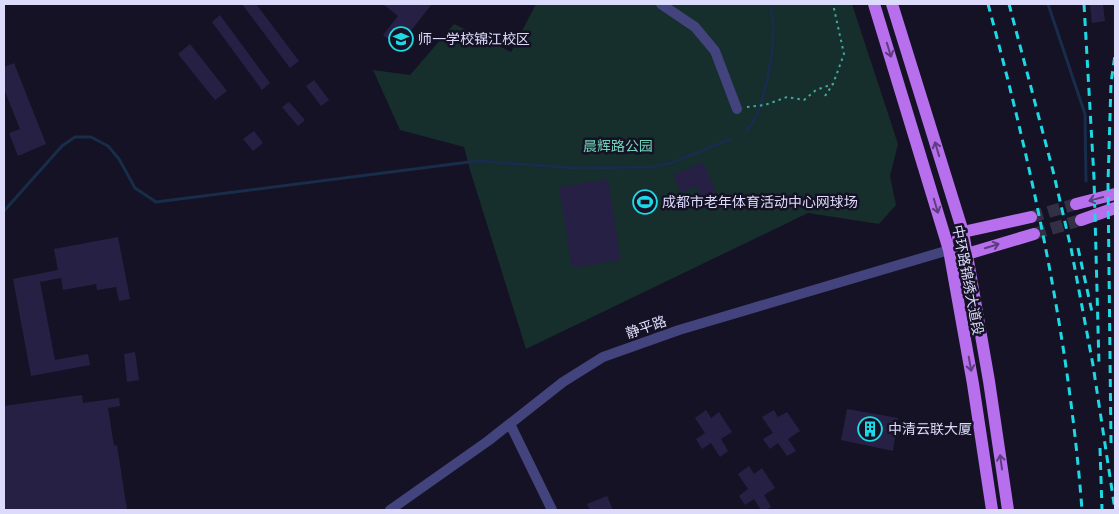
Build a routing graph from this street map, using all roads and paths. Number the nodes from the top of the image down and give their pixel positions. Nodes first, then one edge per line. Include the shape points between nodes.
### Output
1 (662, 4) edge
2 (833, 4) edge
3 (874, 4) edge
4 (892, 4) edge
5 (833, 84) junction
6 (825, 96) dead end
7 (753, 107) dead end
8 (737, 109) dead end
9 (1115, 194) edge
10 (1076, 204) tunnel mouth
11 (1115, 208) edge
12 (1031, 217) tunnel mouth
13 (1081, 220) tunnel mouth
14 (963, 232) junction
15 (1034, 234) tunnel mouth
16 (950, 250) junction
17 (967, 254) junction
18 (510, 424) junction
19 (390, 510) edge
20 (552, 510) edge
21 (992, 510) edge
22 (1008, 510) edge

1 - 8 street via 695,27 715,52
2 - 5 path via 844,54
3 -> 16 main road, 中环路锦绣大道段
14 -> 4 main road, 中环路锦绣大道段
5 - 6 path
5 - 7 path via 816,90 804,100 787,96
9 -> 10 main road
11 - 13 main road
12 - 14 main road
14 - 16 main road
14 - 17 main road, 中环路锦绣大道段
17 -> 15 main road
16 - 17 main road
16 - 18 street, 静平路 via 679,330 603,357 563,382
16 -> 21 main road, 中环路锦绣大道段
22 -> 17 main road, 中环路锦绣大道段
18 - 19 street, 静平路
18 - 20 street

